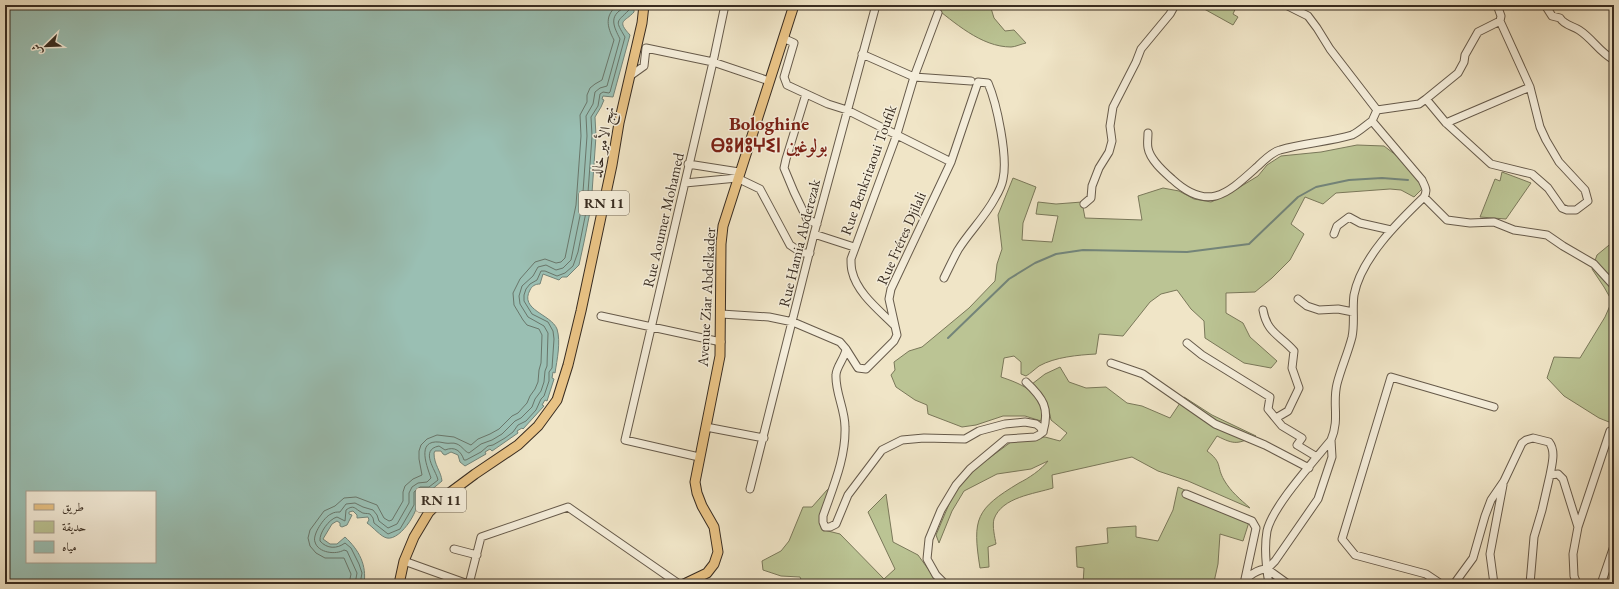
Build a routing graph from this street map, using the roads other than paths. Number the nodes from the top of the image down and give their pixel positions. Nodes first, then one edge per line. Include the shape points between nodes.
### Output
1 (644, 5) edge
2 (725, 5) edge
3 (794, 5) edge
4 (876, 5) edge
5 (1175, 5) edge
6 (1286, 5) edge
7 (1497, 5) edge
8 (1545, 5) edge
9 (938, 13) dead end
10 (1500, 21) junction
11 (783, 38) junction
12 (862, 54) junction
13 (1614, 60) edge
14 (713, 62) junction
15 (630, 76) junction
16 (914, 77) junction
17 (975, 81) junction
18 (769, 82) junction
19 (1530, 87) junction
20 (806, 94) junction
21 (1426, 99) junction
22 (847, 110) junction
23 (1377, 110) junction
24 (1372, 121) junction
25 (1446, 123) junction
26 (1148, 133) dead end
27 (897, 134) junction
28 (951, 162) junction
29 (688, 164) junction
30 (738, 175) junction
31 (685, 183) junction
32 (1424, 197) junction
33 (1084, 204) dead end
34 (817, 224) junction
35 (1391, 230) junction
36 (814, 234) junction
37 (1334, 234) dead end
38 (854, 247) junction
39 (810, 253) junction
40 (944, 278) dead end
41 (1614, 286) edge
42 (1298, 299) dead end
43 (1263, 310) dead end
44 (1353, 312) junction
45 (721, 314) junction
46 (601, 316) dead end
47 (793, 322) junction
48 (894, 326) junction
49 (651, 327) junction
50 (721, 342) junction
51 (1187, 343) dead end
52 (846, 349) junction
53 (1111, 363) dead end
54 (1026, 382) dead end
55 (1494, 407) dead end
56 (1276, 418) junction
57 (706, 427) junction
58 (1610, 431) dead end
59 (1043, 432) junction
60 (764, 438) junction
61 (1331, 440) junction
62 (699, 457) junction
63 (1317, 458) junction
64 (1309, 468) junction
65 (1550, 475) junction
66 (1504, 481) junction
67 (750, 489) dead end
68 (1186, 494) dead end
69 (1578, 527) junction
70 (1614, 546) edge
71 (454, 549) dead end
72 (478, 555) junction
73 (404, 561) junction
74 (1267, 568) junction
75 (1244, 582) edge
76 (399, 584) edge
77 (468, 584) edge
78 (684, 584) edge
79 (945, 584) edge
80 (1269, 584) edge
81 (1278, 584) edge
82 (1288, 584) edge
83 (1441, 584) edge
84 (1454, 584) edge
85 (1494, 584) edge
86 (1530, 584) edge
87 (1577, 584) edge
88 (1601, 584) edge

1 - 15 main road, نهج الأمير خالد / RN 11
2 - 14 street, Rue Aoumer Mohamed
3 - 11 main road, Avenue Ziar Abdelkader
4 - 12 street, Rue Hamia Abderezak
5 - 33 street via 1140,49 1113,107 1110,126 1112,141 1109,152 1099,168 1092,186 1091,198
6 - 23 street via 1308,16
7 - 10 street
8 - 13 street via 1552,16 1560,18 1580,31 1604,55
9 - 16 street, Rue Benkritaoui Toufik
10 - 19 street
10 - 21 street via 1478,32 1471,41 1458,73
11 - 18 main road, Avenue Ziar Abdelkader
11 - 20 street via 794,43 784,81
12 - 16 street
12 - 22 street, Rue Hamia Abderezak
14 - 15 street via 646,48 644,66
14 - 18 street
14 - 29 street, Rue Aoumer Mohamed
15 - 73 main road, نهج الأمير خالد / RN 11 via 581,312 557,400 538,426 518,445 444,497 429,512 414,536
16 - 17 street
16 - 27 street, Rue Benkritaoui Toufik
17 - 28 street, Rue Fréres Djilali
17 - 40 street via 988,83 992,92 1002,140 1003,178 984,217 958,250
18 - 30 main road, Avenue Ziar Abdelkader
19 - 25 street
19 - 25 street via 1540,126 1554,156 1585,190 1588,201 1576,210 1562,208 1548,188 1532,174 1492,164
20 - 22 street
20 - 34 street via 784,168 808,219
21 - 23 street via 1419,104
21 - 25 street
22 - 27 street
22 - 34 street, Rue Hamia Abderezak
23 - 24 street
24 - 26 street via 1353,134 1278,150 1228,192 1205,197 1193,194 1170,178 1148,149
24 - 32 street via 1422,180 1426,188
27 - 28 street
27 - 38 street, Rue Benkritaoui Toufik
28 - 48 street, Rue Fréres Djilali via 891,289 889,299
29 - 30 street
29 - 31 street, Rue Aoumer Mohamed
30 - 31 street
30 - 39 street via 760,189 790,245 802,253
30 - 45 main road, Avenue Ziar Abdelkader via 722,226
31 - 49 street, Rue Aoumer Mohamed
32 - 35 street
32 - 41 street via 1446,220 1494,222 1514,230 1547,236 1594,264
34 - 36 street, Rue Hamia Abderezak
35 - 37 street via 1360,223 1349,217 1337,226
35 - 44 street via 1359,278
36 - 38 street
36 - 39 street, Rue Hamia Abderezak
38 - 48 street, Rue Benkritaoui Toufik via 851,258 856,282
39 - 47 street, Rue Hamia Abderezak
42 - 44 street via 1307,306 1319,310 1338,309
43 - 56 street via 1269,328 1294,351 1292,368 1299,388 1288,412
44 - 61 street via 1352,338 1334,399 1336,418
45 - 47 street via 769,317
45 - 50 main road, Avenue Ziar Abdelkader
46 - 49 street
47 - 52 street via 840,342
47 - 60 street, Rue Hamia Abderezak
48 - 52 street, Rue Fréres Djilali via 894,341 866,368 858,368
49 - 50 street
49 - 62 street, Rue Aoumer Mohamed via 625,440
50 - 57 main road, Avenue Ziar Abdelkader
51 - 56 street via 1270,397 1268,409
52 - 59 street via 836,374 845,426 844,450 824,516 825,527 836,524 848,495 882,450 902,440 965,439 979,431 1025,422 1036,424
53 - 64 street via 1143,374 1215,424 1265,445
54 - 59 street via 1038,393 1045,408 1047,419
55 - 83 street via 1391,377 1342,539 1355,555 1426,574
56 - 63 street via 1282,426 1302,438 1297,445
57 - 60 street
57 - 62 main road, Avenue Ziar Abdelkader
58 - 69 street
59 - 79 street via 1035,437 1006,439 956,485 941,510 929,539 928,559 936,575
60 - 67 street, Rue Hamia Abderezak
61 - 63 street
61 - 74 street via 1332,458 1318,499 1275,561
62 - 78 main road, Avenue Ziar Abdelkader via 695,482 697,494 714,527 716,558 707,573
63 - 64 street
64 - 74 street via 1277,508 1270,522 1266,543
65 - 66 street via 1553,446 1550,442 1533,438 1522,443
65 - 69 street via 1558,474 1563,479
65 - 86 street via 1534,537
66 - 84 street via 1491,500 1473,558
66 - 85 street via 1490,554
68 - 75 street via 1255,524
69 - 87 street via 1573,554
70 - 88 street
71 - 72 street
72 - 77 street
72 - 78 street via 481,537 568,507
73 - 76 main road, RN 11
73 - 77 street
74 - 75 street via 1261,569
74 - 80 street
74 - 81 street
74 - 82 street

